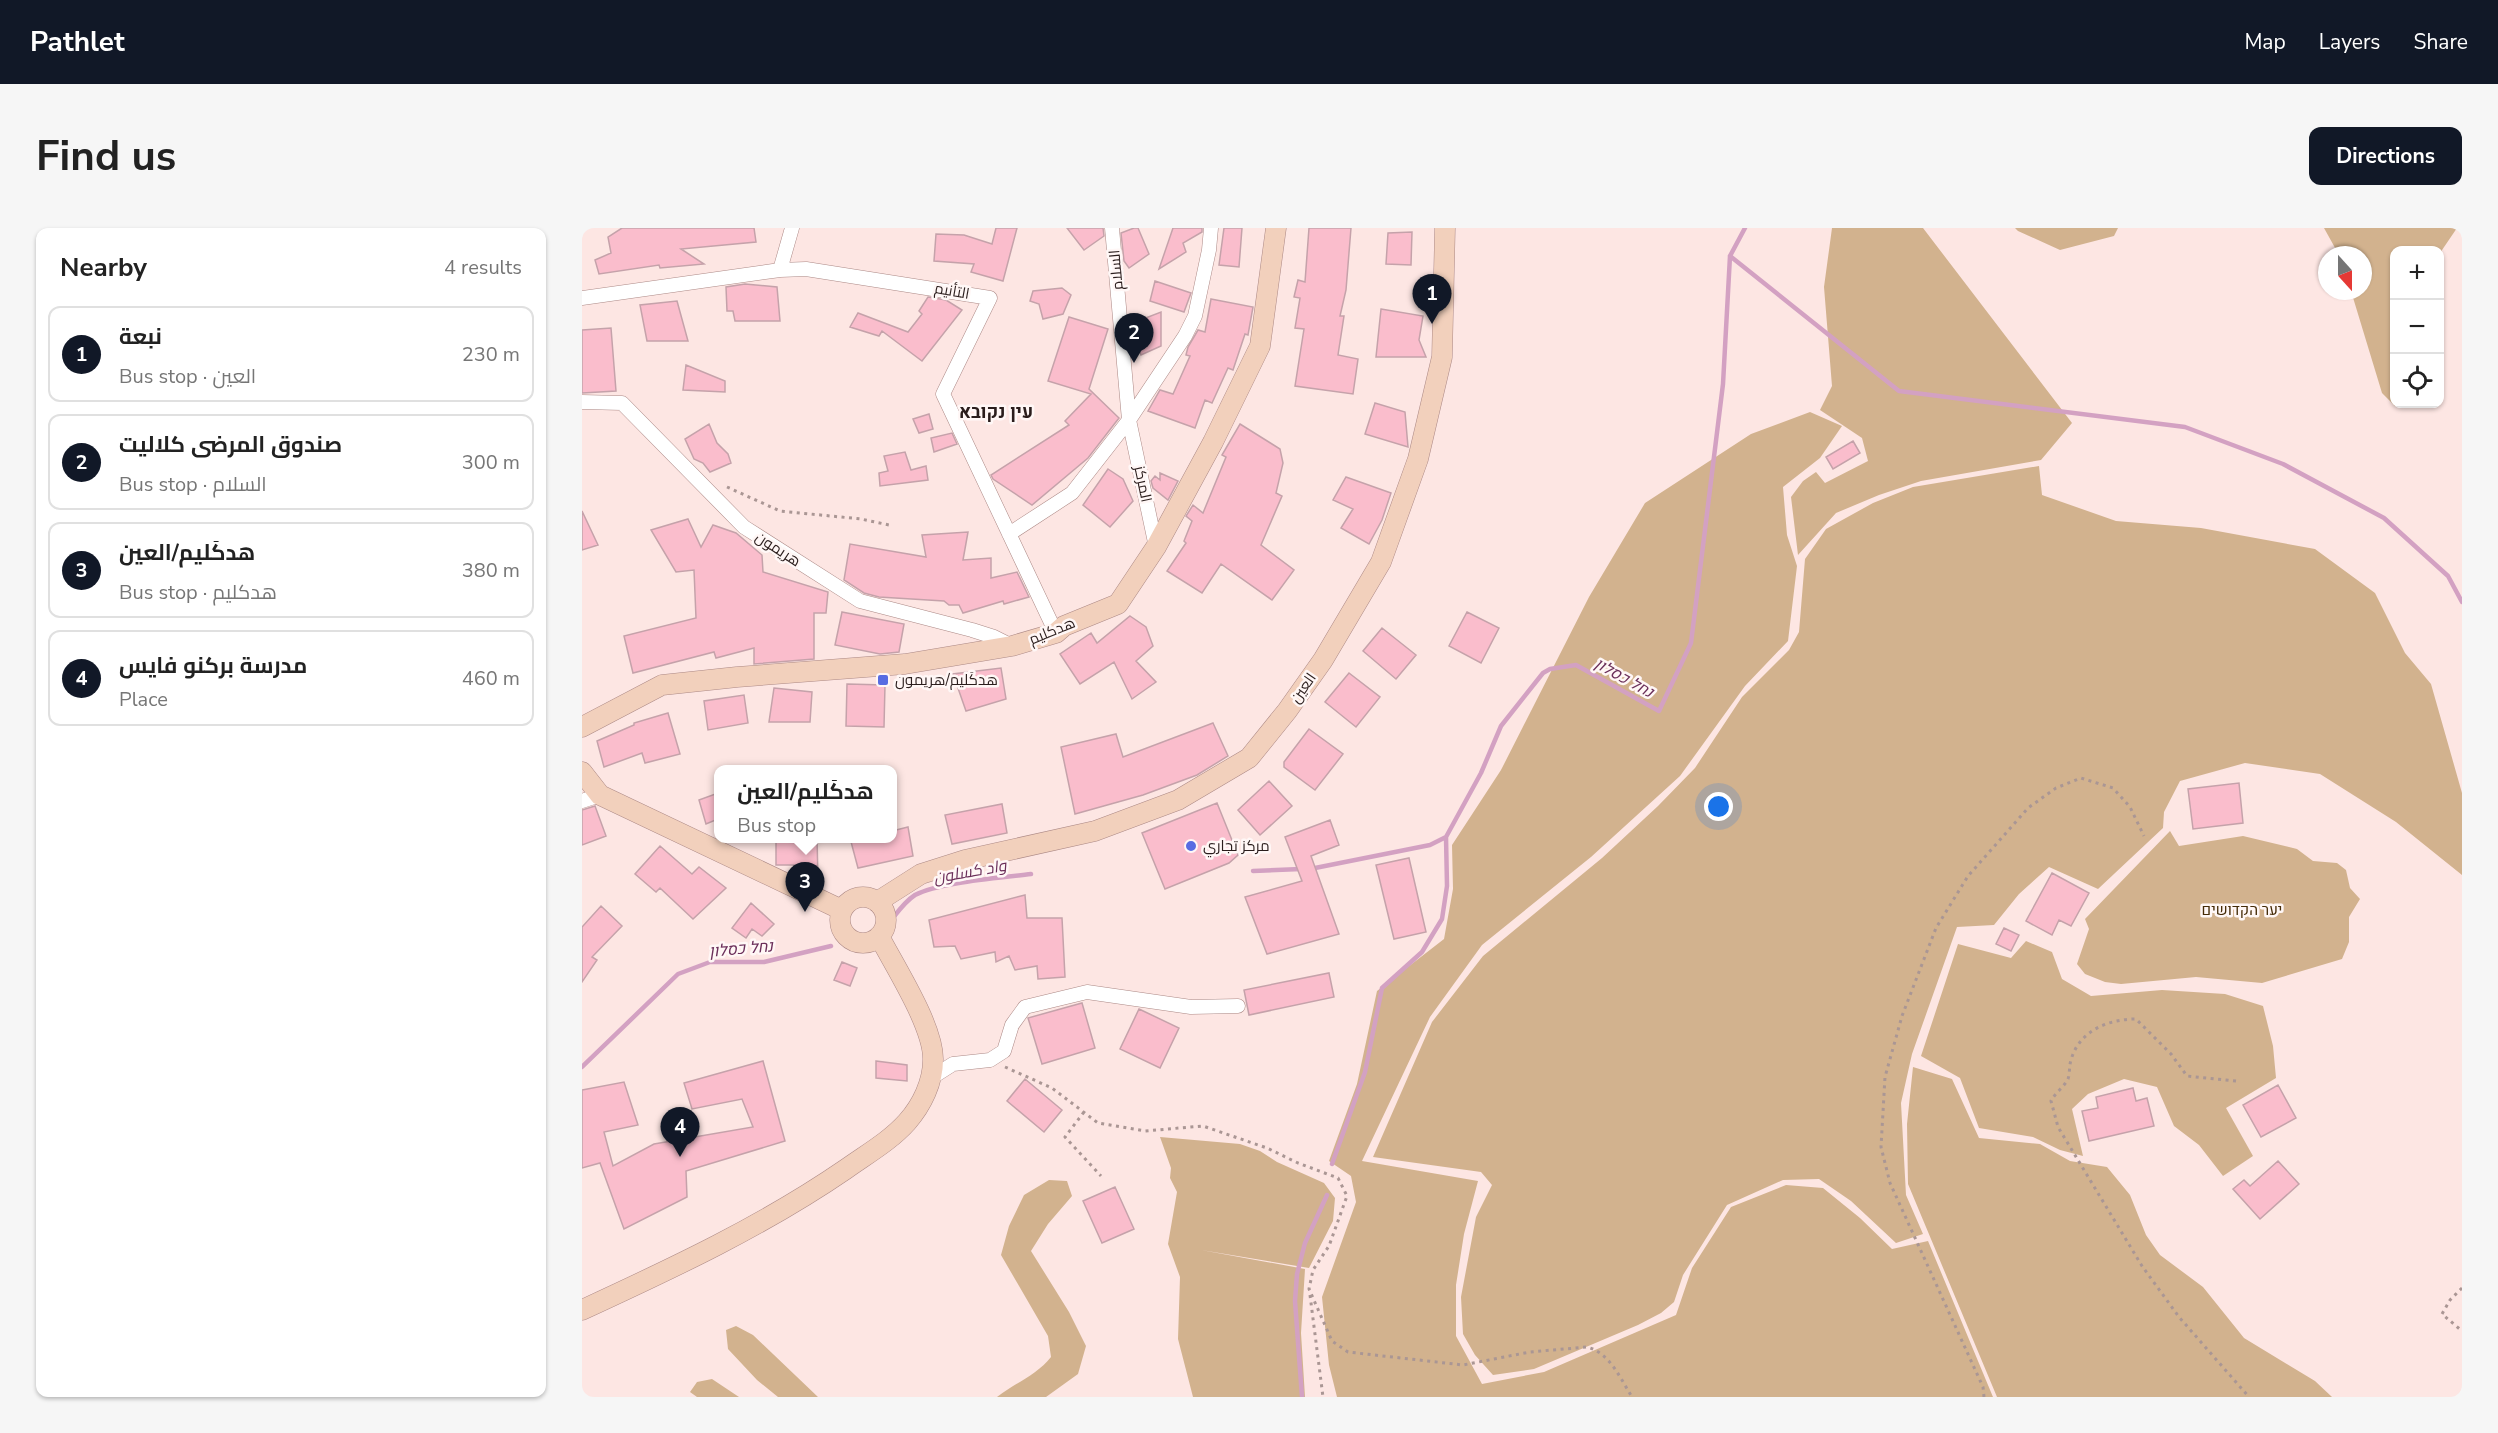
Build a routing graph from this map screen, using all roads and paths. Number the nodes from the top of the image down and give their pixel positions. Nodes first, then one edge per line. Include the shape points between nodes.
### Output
1 (792, 228) edge
2 (1112, 228) edge
3 (1211, 228) edge
4 (1276, 228) edge
5 (1445, 228) edge
6 (780, 270) junction
7 (582, 298) edge
8 (582, 402) edge
9 (1129, 420) junction
10 (718, 483) dead end
11 (889, 525) dead end
12 (1010, 534) junction
13 (1156, 547) junction
14 (1056, 633) junction
15 (1012, 646) junction
16 (582, 727) edge
17 (582, 772) edge
18 (591, 798) edge
19 (2144, 836) dead end
20 (877, 902) junction
21 (842, 910) junction
22 (879, 936) junction
23 (1238, 1006) dead end
24 (990, 1060) junction
25 (931, 1078) junction
26 (2236, 1081) dead end
27 (1084, 1112) junction
28 (1101, 1176) dead end
29 (2462, 1288) edge
30 (1309, 1289) junction
31 (582, 1310) edge
32 (2462, 1331) edge
33 (1323, 1397) edge
34 (1632, 1397) edge
35 (1984, 1397) edge
36 (2248, 1397) edge

1 - 6 street
2 - 9 street, السلام
3 - 9 street via 1195,316
4 - 13 street, هدكليم via 1260,346
5 - 20 street, العين via 1442,357 1418,459 1381,562 1323,660 1249,758 1178,800 1095,831 965,860 921,874
6 - 7 street, التأنيم
6 - 12 street, التأنيم via 806,269 990,298 943,394
8 - 15 street, هريمون via 621,403 744,527 860,601 972,630
9 - 12 street via 1072,493
9 - 13 street, المركز
10 - 11 path via 780,511
12 - 14 street, التأنيم
13 - 14 street, هدكليم via 1118,604
14 - 15 street, هدكليم
15 - 16 street, هدكليم via 905,664 662,685
17 - 18 street
18 - 21 street
19 - 35 path via 2130,807 2113,788 2081,778 2056,788 2028,808 1968,876 1936,928 1902,1016 1885,1077 1881,1147 1890,1183 1983,1387
20 - 21 street via 870,898 854,899
20 - 22 street via 886,919
21 - 22 street via 841,926 850,939 865,943
22 - 25 street via 926,1027 933,1054
23 - 24 street via 1191,1007 1087,992 1025,1007 1012,1025 1004,1051
24 - 25 street via 953,1064
24 - 27 path via 1052,1088
25 - 31 street via 907,1122 888,1140 824,1184 705,1253
26 - 36 path via 2187,1077 2171,1054 2136,1019 2123,1019 2089,1031 2075,1048 2068,1079 2051,1101 2058,1127 2142,1266 2179,1317
27 - 28 path via 1065,1137
27 - 30 path via 1098,1123 1145,1131 1203,1126 1338,1178 1347,1196 1329,1246 1312,1270
29 - 32 path via 2442,1314
30 - 33 path
30 - 34 path via 1332,1341 1348,1352 1463,1365 1530,1352 1587,1347 1597,1349 1611,1362

